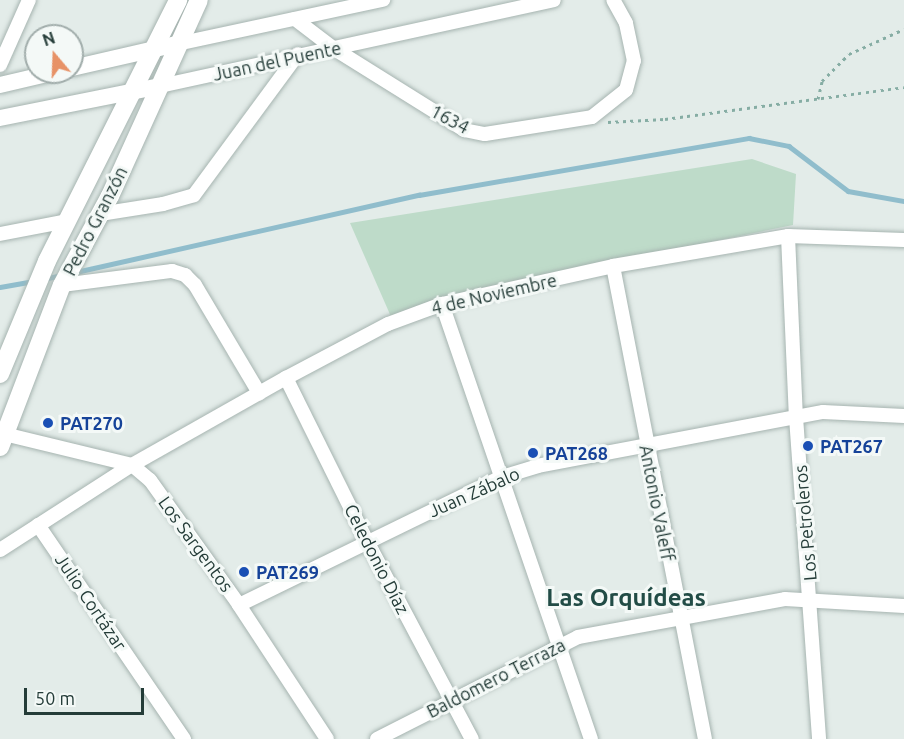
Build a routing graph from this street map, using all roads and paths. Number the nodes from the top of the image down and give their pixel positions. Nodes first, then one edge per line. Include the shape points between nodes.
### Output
1 (29, 0) edge
2 (178, 0) edge
3 (199, 0) edge
4 (383, 0) edge
5 (554, 0) edge
6 (613, 0) edge
7 (295, 19) junction
8 (904, 29) edge
9 (177, 44) junction
10 (333, 48) junction
11 (154, 49) junction
12 (297, 54) junction
13 (0, 64) edge
14 (84, 65) edge
15 (24, 79) edge
16 (0, 85) edge
17 (160, 86) junction
18 (904, 87) edge
19 (132, 92) junction
20 (818, 99) junction
21 (0, 118) edge
22 (585, 119) junction
23 (100, 214) junction
24 (67, 221) junction
25 (0, 234) edge
26 (788, 236) junction
27 (904, 240) edge
28 (613, 266) junction
29 (62, 285) junction
30 (442, 304) junction
31 (0, 374) edge
32 (286, 378) junction
33 (259, 393) junction
34 (904, 416) edge
35 (796, 417) junction
36 (1, 438) edge
37 (646, 443) junction
38 (132, 465) junction
39 (502, 477) junction
40 (38, 525) junction
41 (367, 541) junction
42 (0, 550) edge
43 (811, 597) junction
44 (239, 605) junction
45 (904, 606) edge
46 (680, 618) junction
47 (559, 644) junction
48 (451, 700) junction
49 (184, 739) edge
50 (327, 739) edge
51 (377, 739) edge
52 (472, 739) edge
53 (591, 739) edge
54 (705, 739) edge
55 (819, 739) edge

1 - 13 street
2 - 11 main road, Pedro Granzón
3 - 9 main road, Pedro Granzón
4 - 7 street, Juan del Puente
5 - 10 street, Juan del Puente
6 - 22 street, 1634 via 626,23 634,61 626,90
7 - 9 street, Juan del Puente
7 - 10 street, 1634
8 - 20 path via 849,54 822,81
9 - 11 street, Juan del Puente
9 - 17 main road, Pedro Granzón
10 - 12 street, Juan del Puente
10 - 22 street, 1634 via 464,130 485,134
11 - 14 street, Juan del Puente
11 - 19 main road, Pedro Granzón
12 - 17 street, Juan del Puente
12 - 23 street via 194,195
15 - 16 street
17 - 19 street, Juan del Puente
17 - 23 main road, Pedro Granzón
18 - 20 path
19 - 21 street, Juan del Puente
19 - 24 main road, Pedro Granzón
20 - 22 path via 617,124
23 - 29 main road, Pedro Granzón
24 - 25 street
24 - 31 main road, Pedro Granzón via 26,305
26 - 27 street, 4 de Noviembre
26 - 28 street, 4 de Noviembre
26 - 35 street, Los Petroleros
28 - 30 street, 4 de Noviembre
28 - 37 street, Antonio Valeff
29 - 33 street via 172,271 195,285
29 - 36 main road, Pedro Granzón
30 - 32 street, 4 de Noviembre via 388,324
30 - 39 street
32 - 33 street, 4 de Noviembre
32 - 41 street, Celedonio Díaz
33 - 38 street, 4 de Noviembre
34 - 35 street, Juan Zábalo via 822,412
35 - 37 street, Juan Zábalo
35 - 43 street, Los Petroleros
36 - 38 street, Los Sargentos
37 - 39 street, Juan Zábalo
37 - 46 street, Antonio Valeff
38 - 40 street, 4 de Noviembre
38 - 44 street, Los Sargentos via 150,480
39 - 41 street, Juan Zábalo
39 - 47 street
40 - 42 street, 4 de Noviembre
40 - 49 street, Julio Cortázar
41 - 44 street, Juan Zábalo
41 - 48 street, Celedonio Díaz
43 - 45 street, Baldomero Terraza
43 - 46 street, Baldomero Terraza
43 - 55 street, Los Petroleros
44 - 50 street, Los Sargentos
46 - 47 street, Baldomero Terraza
46 - 54 street, Antonio Valeff
47 - 48 street, Baldomero Terraza
47 - 53 street
48 - 51 street, Baldomero Terraza
48 - 52 street, Celedonio Díaz

